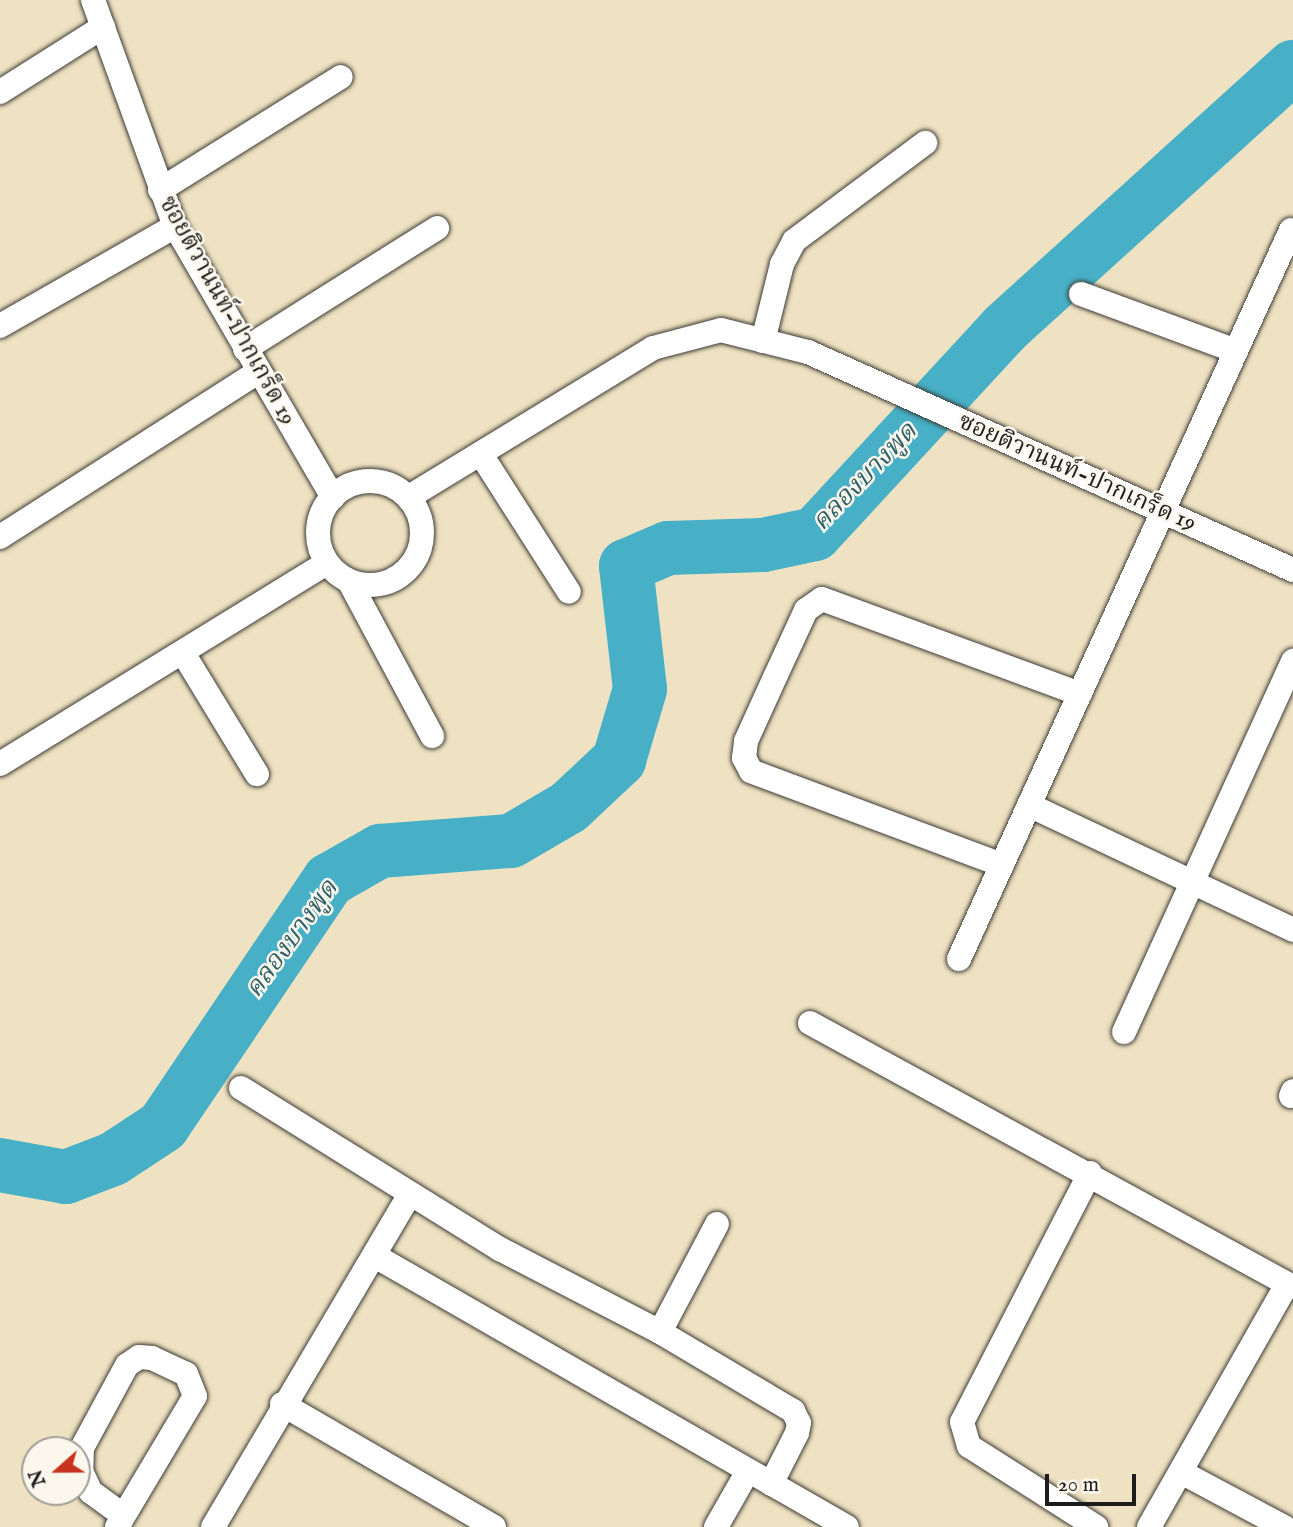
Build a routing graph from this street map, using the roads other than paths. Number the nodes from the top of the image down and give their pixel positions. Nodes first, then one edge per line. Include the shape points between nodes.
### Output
1 (93, 0) edge
2 (103, 27) junction
3 (341, 77) dead end
4 (0, 92) edge
5 (925, 143) dead end
6 (160, 190) junction
7 (175, 226) junction
8 (438, 228) dead end
9 (1291, 230) dead end
10 (1081, 294) dead end
11 (0, 326) edge
12 (763, 341) junction
13 (245, 349) junction
14 (1236, 351) junction
15 (258, 372) junction
16 (482, 456) junction
17 (333, 497) junction
18 (409, 497) junction
19 (1163, 512) junction
20 (0, 537) edge
21 (327, 563) junction
22 (1293, 570) edge
23 (349, 581) junction
24 (569, 592) dead end
25 (183, 653) junction
26 (1293, 661) edge
27 (1080, 694) junction
28 (432, 736) dead end
29 (0, 764) edge
30 (257, 774) dead end
31 (1029, 805) junction
32 (1002, 865) junction
33 (1191, 884) junction
34 (1293, 930) edge
35 (958, 959) dead end
36 (810, 1023) dead end
37 (1124, 1032) dead end
38 (241, 1088) dead end
39 (1090, 1173) junction
40 (409, 1196) junction
41 (718, 1224) dead end
42 (375, 1256) junction
43 (1290, 1285) edge
44 (660, 1332) junction
45 (282, 1404) junction
46 (748, 1471) junction
47 (1181, 1472) junction
48 (771, 1484) junction
49 (120, 1521) edge
50 (213, 1527) edge
51 (494, 1527) edge
52 (716, 1527) edge
53 (847, 1527) edge
54 (1096, 1527) edge
55 (1149, 1527) edge
56 (1284, 1527) edge

1 - 2 street, ซอยติวานนท์-ปากเกร็ด 19
2 - 4 street
2 - 6 street, ซอยติวานนท์-ปากเกร็ด 19
3 - 6 street
5 - 12 street via 794,241 782,264
6 - 7 street, ซอยติวานนท์-ปากเกร็ด 19
7 - 11 street
7 - 13 street, ซอยติวานนท์-ปากเกร็ด 19
8 - 13 street
9 - 14 street
10 - 14 street
12 - 16 street, ซอยติวานนท์-ปากเกร็ด 19 via 721,330 653,348
12 - 19 street, ซอยติวานนท์-ปากเกร็ด 19 via 808,352
13 - 15 street, ซอยติวานนท์-ปากเกร็ด 19
14 - 19 street
15 - 17 street, ซอยติวานนท์-ปากเกร็ด 19
15 - 20 street
16 - 18 street, ซอยติวานนท์-ปากเกร็ด 19
16 - 24 street
17 - 18 street via 359,481 377,481
17 - 21 street via 318,528
18 - 23 street via 423,530 413,563 384,584
19 - 22 street, ซอยติวานนท์-ปากเกร็ด 19
19 - 27 street
21 - 23 street
21 - 25 street
23 - 28 street
25 - 29 street
25 - 30 street
26 - 33 street
27 - 31 street
27 - 32 street via 822,599 806,610 746,741 744,758 751,771
31 - 32 street
31 - 33 street
32 - 35 street
33 - 34 street
33 - 37 street
36 - 39 street
38 - 40 street
39 - 43 street
39 - 54 street via 962,1422 969,1446
40 - 42 street
40 - 44 street
41 - 44 street
42 - 45 street
42 - 46 street
43 - 47 street
44 - 48 street via 793,1410 799,1423 797,1433
45 - 50 street
45 - 51 street
46 - 48 street
46 - 52 street
47 - 55 street
47 - 56 street
48 - 53 street
49 - 49 street via 91,1492 81,1471 82,1448 127,1365 139,1357 152,1358 186,1374 195,1396

